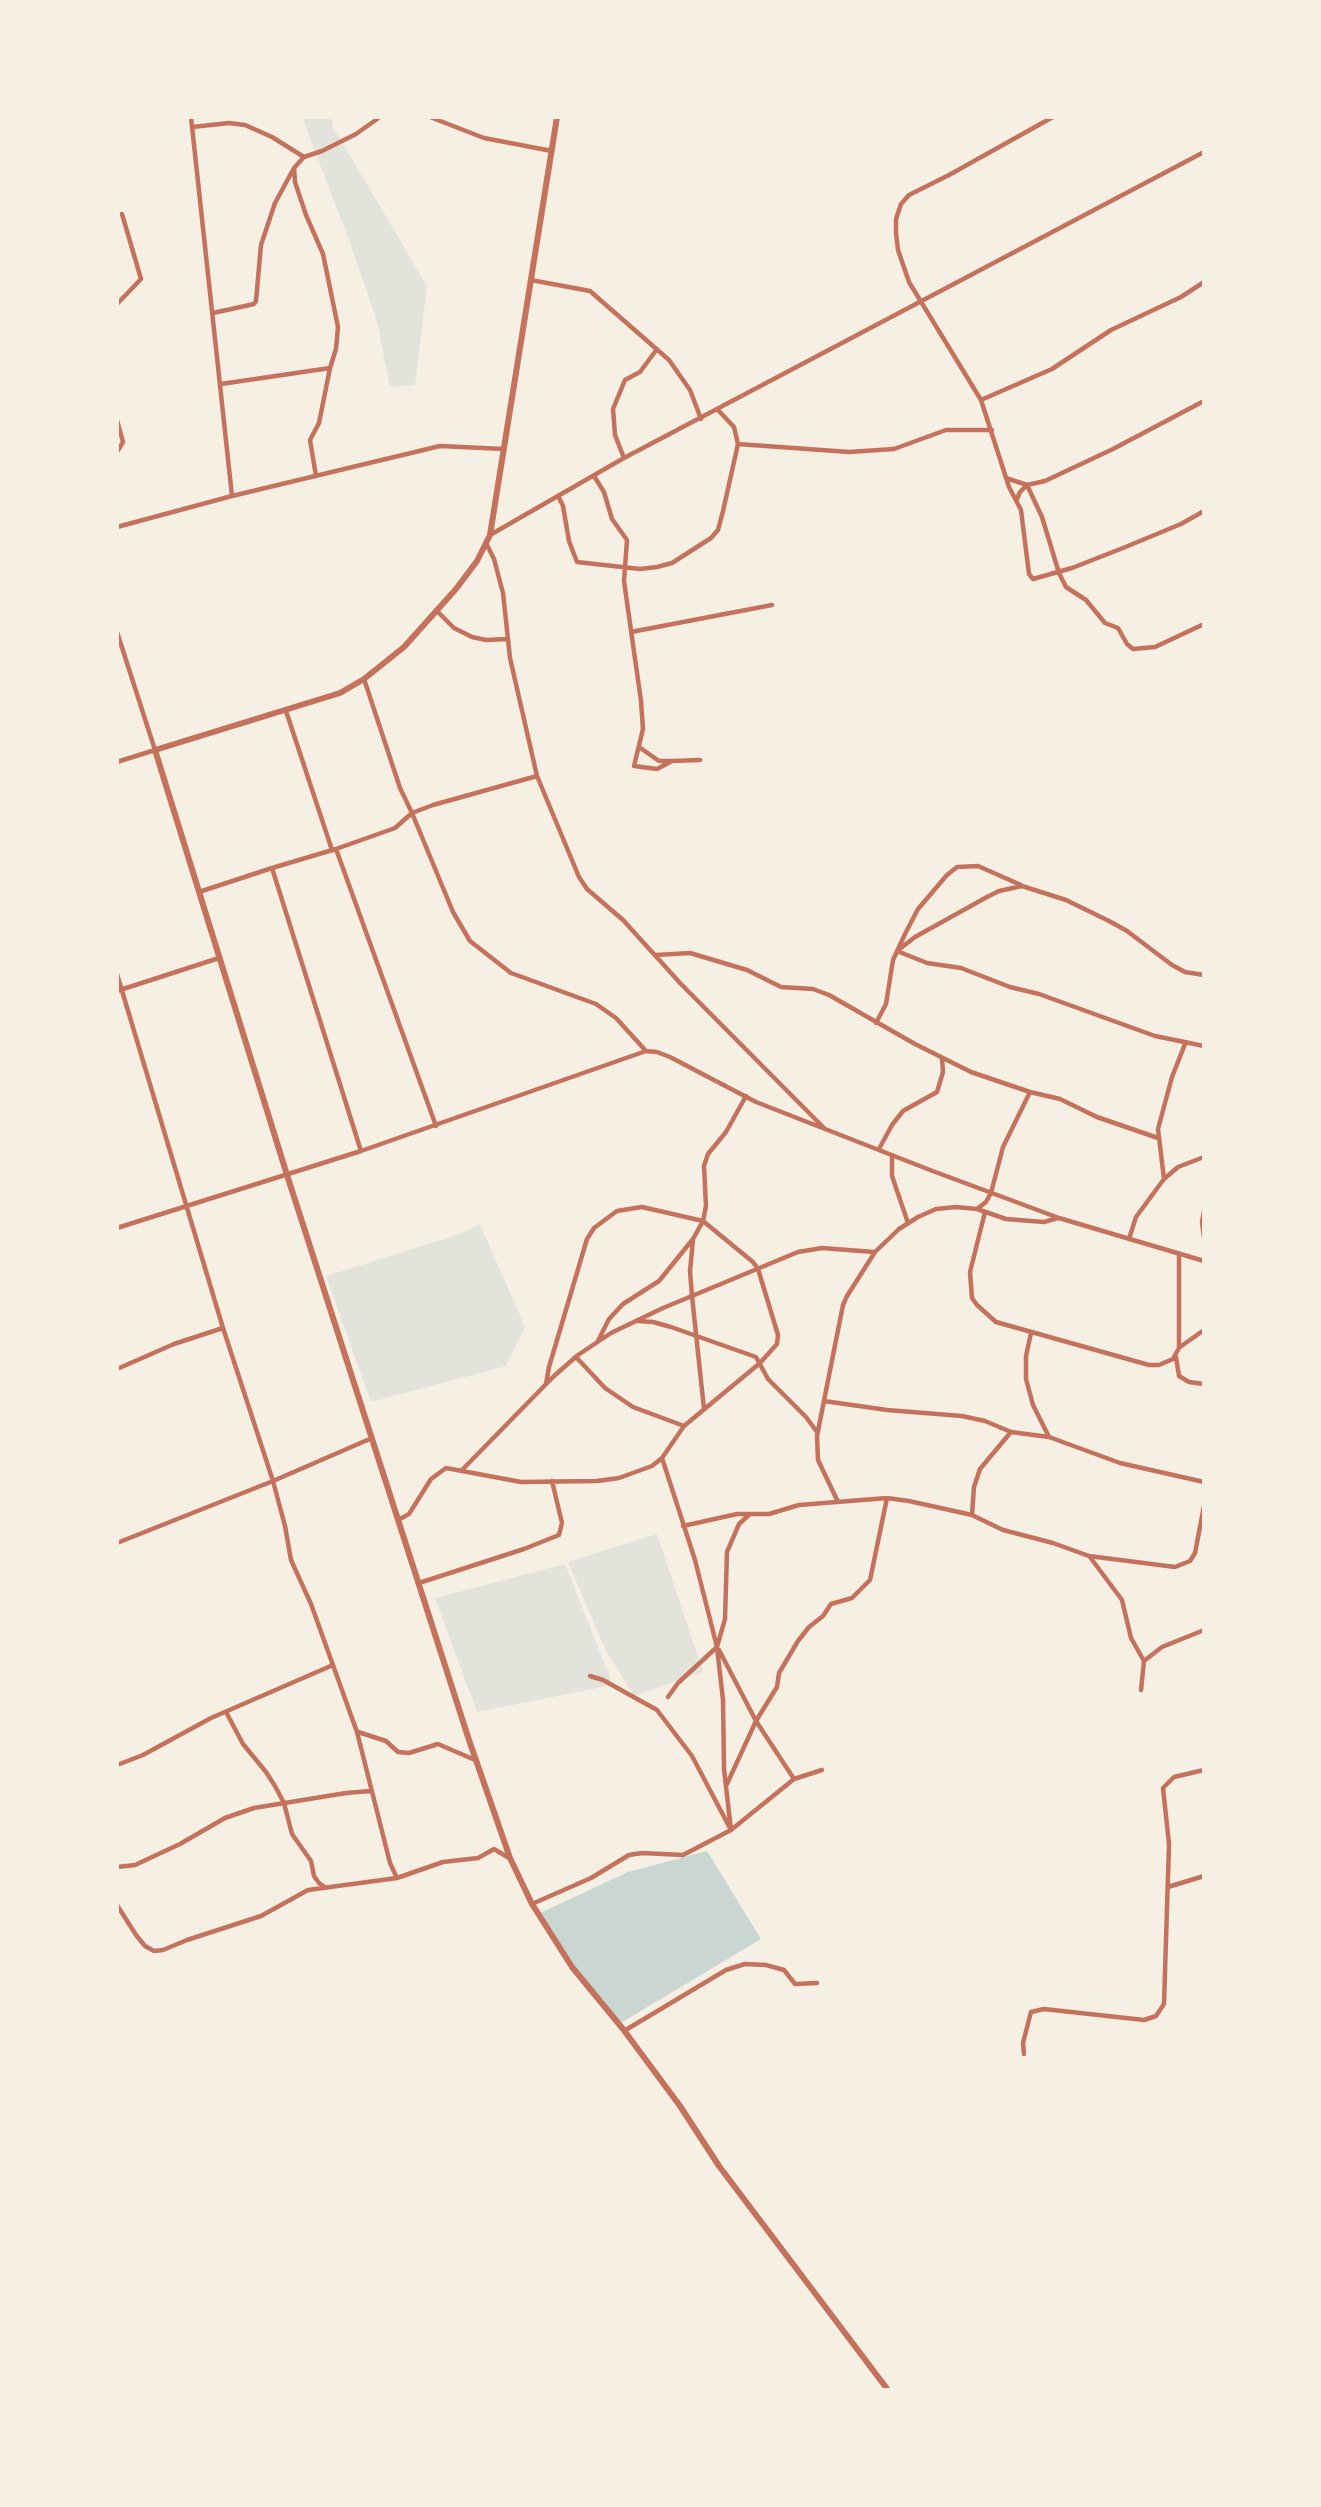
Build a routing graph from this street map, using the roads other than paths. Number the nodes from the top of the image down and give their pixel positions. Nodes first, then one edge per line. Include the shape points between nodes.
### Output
1 (191, 117) edge
2 (380, 117) edge
3 (429, 117) edge
4 (557, 117) edge
5 (1053, 117) edge
6 (192, 127) junction
7 (552, 151) junction
8 (1204, 152) edge
9 (304, 157) junction
10 (294, 168) junction
11 (122, 214) dead end
12 (530, 279) junction
13 (1204, 282) edge
14 (919, 302) junction
15 (117, 304) edge
16 (213, 313) junction
17 (657, 349) junction
18 (330, 368) junction
19 (221, 384) junction
20 (981, 400) junction
21 (1204, 401) edge
22 (718, 410) junction
23 (701, 419) junction
24 (117, 420) edge
25 (118, 427) edge
26 (992, 430) junction
27 (738, 444) junction
28 (504, 449) junction
29 (117, 452) edge
30 (624, 458) junction
31 (316, 476) junction
32 (594, 476) junction
33 (1006, 478) junction
34 (1027, 485) junction
35 (232, 496) junction
36 (559, 498) junction
37 (1017, 500) junction
38 (1204, 510) edge
39 (117, 527) edge
40 (490, 535) junction
41 (486, 543) junction
42 (624, 568) junction
43 (1059, 573) junction
44 (772, 605) dead end
45 (436, 610) junction
46 (1204, 624) edge
47 (117, 632) edge
48 (631, 632) junction
49 (507, 639) junction
50 (364, 679) junction
51 (286, 711) junction
52 (639, 747) junction
53 (155, 750) junction
54 (700, 760) dead end
55 (672, 761) junction
56 (117, 762) edge
57 (537, 776) junction
58 (412, 813) junction
59 (334, 850) junction
60 (272, 868) junction
61 (1022, 886) junction
62 (198, 892) junction
63 (897, 951) junction
64 (655, 955) junction
65 (219, 958) junction
66 (117, 974) edge
67 (1204, 975) edge
68 (120, 990) edge
69 (876, 1023) junction
70 (1185, 1044) junction
71 (1204, 1046) edge
72 (646, 1051) junction
73 (942, 1058) junction
74 (1030, 1092) junction
75 (746, 1096) junction
76 (436, 1126) junction
77 (827, 1131) junction
78 (1158, 1138) junction
79 (878, 1149) junction
80 (361, 1151) junction
81 (892, 1154) junction
82 (1204, 1157) edge
83 (287, 1175) junction
84 (1164, 1179) junction
85 (991, 1193) junction
86 (986, 1202) junction
87 (187, 1207) junction
88 (977, 1209) junction
89 (1204, 1211) edge
90 (987, 1212) junction
91 (1059, 1218) junction
92 (704, 1221) junction
93 (908, 1223) junction
94 (117, 1228) edge
95 (1204, 1238) edge
96 (1129, 1239) junction
97 (693, 1240) junction
98 (875, 1252) junction
99 (1179, 1254) junction
100 (1204, 1261) edge
101 (758, 1269) junction
102 (692, 1296) junction
103 (638, 1321) junction
104 (223, 1328) junction
105 (1204, 1330) edge
106 (1031, 1333) junction
107 (697, 1336) junction
108 (598, 1342) junction
109 (1179, 1348) junction
110 (1176, 1356) junction
111 (576, 1357) junction
112 (760, 1363) junction
113 (117, 1369) edge
114 (546, 1384) junction
115 (1204, 1384) edge
116 (824, 1401) junction
117 (704, 1409) junction
118 (684, 1426) junction
119 (817, 1432) junction
120 (1011, 1432) junction
121 (1049, 1437) junction
122 (372, 1438) junction
123 (662, 1458) junction
124 (462, 1470) junction
125 (273, 1481) junction
126 (552, 1481) junction
127 (1204, 1482) edge
128 (887, 1498) junction
129 (838, 1502) junction
130 (1204, 1506) edge
131 (750, 1515) junction
132 (972, 1515) junction
133 (398, 1520) junction
134 (683, 1526) junction
135 (117, 1543) edge
136 (1089, 1556) junction
137 (419, 1583) junction
138 (1204, 1630) edge
139 (717, 1647) junction
140 (1144, 1661) junction
141 (333, 1665) junction
142 (590, 1676) dead end
143 (1141, 1690) dead end
144 (668, 1697) dead end
145 (226, 1712) junction
146 (756, 1721) junction
147 (357, 1732) junction
148 (476, 1761) junction
149 (117, 1765) edge
150 (822, 1770) dead end
151 (1204, 1770) edge
152 (794, 1779) junction
153 (726, 1786) junction
154 (371, 1791) junction
155 (284, 1803) junction
156 (732, 1830) junction
157 (510, 1858) junction
158 (117, 1867) edge
159 (1204, 1876) edge
160 (397, 1878) junction
161 (325, 1887) junction
162 (1168, 1887) junction
163 (532, 1904) junction
164 (117, 1905) edge
165 (817, 1983) dead end
166 (624, 2031) junction
167 (1024, 2054) dead end
168 (888, 2390) edge

1 - 6 street
2 - 9 street via 356,134
3 - 7 street via 484,138
4 - 7 street
5 - 14 street via 909,195 901,204 896,219 898,250
6 - 9 street via 245,125
6 - 16 street
7 - 12 street
8 - 14 street
9 - 10 street
10 - 16 street via 275,203 261,245 256,301
10 - 18 street via 306,215 323,254 338,327
11 - 15 street via 141,279
12 - 17 street via 590,291
12 - 28 street
13 - 20 street via 1111,330 1052,369
14 - 20 street
14 - 22 street
16 - 19 street
17 - 23 street via 682,376
17 - 30 street via 639,372 625,380 613,409 615,435
18 - 19 street
18 - 31 street via 319,424 310,440
19 - 35 street
20 - 26 street
21 - 34 street via 1073,469
22 - 23 street
22 - 27 street via 734,427
23 - 30 street
24 - 25 street
25 - 29 street via 123,442
26 - 27 street via 946,430 894,449 849,452
26 - 33 street
27 - 42 street via 718,530 711,538 657,568
28 - 31 street via 440,446
28 - 40 street
30 - 32 street
31 - 35 street
32 - 36 street
32 - 42 street via 612,519 627,540
33 - 34 street
33 - 37 street
34 - 37 street
34 - 43 street
35 - 39 street
36 - 40 street
36 - 42 street via 577,562
37 - 43 street via 1029,573 1037,579
38 - 43 street via 1181,524
40 - 41 street
41 - 45 street via 477,561
41 - 49 street via 503,593
42 - 48 street
43 - 46 street via 1066,587 1118,628 1133,649 1155,647
44 - 48 street
45 - 49 street via 454,628 472,637
45 - 50 street via 404,647
47 - 53 street
48 - 52 street via 643,729
49 - 57 street
50 - 51 street via 331,698
50 - 58 street
51 - 53 street
51 - 59 street
52 - 55 street via 659,761
52 - 55 street via 634,766 657,769
53 - 56 street
53 - 62 street
54 - 55 street
57 - 58 street
57 - 64 street via 579,877
58 - 59 street via 395,828
58 - 72 street via 453,912 470,941 511,973 596,1004
59 - 60 street
59 - 76 street
60 - 62 street
60 - 80 street
61 - 63 street via 987,897
61 - 63 street via 978,866 957,867 918,909
61 - 67 street via 1109,920 1172,965
62 - 65 street
63 - 69 street via 886,1004
63 - 70 street
64 - 69 street via 690,953 747,970 781,987 813,989
64 - 77 street
65 - 68 street
65 - 83 street
66 - 68 street
68 - 87 street
69 - 73 street
70 - 71 street
70 - 78 street via 1163,1107
72 - 75 street via 670,1057
72 - 76 street
73 - 74 street
73 - 79 street via 937,1092 902,1111
74 - 78 street via 1060,1099
74 - 85 street via 1003,1147
75 - 77 street
75 - 92 street via 708,1154
76 - 80 street
77 - 79 street
78 - 84 street
79 - 81 street
80 - 83 street
81 - 85 street
81 - 93 street via 892,1176
82 - 84 street via 1178,1167
83 - 87 street
83 - 122 street
84 - 96 street via 1136,1217
85 - 86 street
85 - 91 street
86 - 88 street
86 - 90 street
87 - 94 street
87 - 104 street
88 - 90 street
88 - 93 street via 936,1209
89 - 95 street
90 - 91 street via 1006,1219 1044,1222
90 - 106 street via 970,1272 972,1298 996,1322
91 - 96 street
92 - 97 street
92 - 101 street
92 - 114 street via 630,1208 594,1228
93 - 98 street
96 - 99 street
97 - 102 street
97 - 108 street via 659,1281 609,1319
98 - 101 street via 813,1248
98 - 116 street via 843,1305
99 - 100 street
99 - 109 street
101 - 102 street
101 - 112 street via 778,1341
102 - 103 street
102 - 107 street
103 - 107 street via 653,1321
103 - 108 street
104 - 113 street
104 - 125 street
105 - 109 street
106 - 110 street via 1149,1365 1159,1366
106 - 121 street via 1026,1379
107 - 112 street via 744,1351
107 - 117 street
108 - 111 street
109 - 110 street
110 - 115 street via 1179,1376
111 - 114 street
111 - 118 street via 605,1388 633,1407
112 - 117 street
112 - 119 street via 768,1379
114 - 124 street
116 - 119 street
116 - 120 street via 962,1416
117 - 118 street
118 - 123 street
119 - 129 street via 818,1460
120 - 121 street
120 - 132 street via 980,1469
121 - 127 street via 1120,1463
122 - 125 street
122 - 133 street
123 - 126 street via 619,1478
123 - 134 street
124 - 126 street via 521,1482
124 - 133 street via 440,1471 409,1514
125 - 135 street
125 - 141 street via 291,1560
126 - 137 street via 562,1523 559,1535
128 - 129 street
128 - 132 street
128 - 146 street via 870,1580 852,1598 831,1604 809,1627 786,1658 777,1687
129 - 131 street
130 - 136 street via 1195,1553 1184,1565
131 - 134 street
131 - 139 street via 739,1524 727,1552 725,1619
132 - 136 street via 1003,1530
133 - 137 street
134 - 139 street
136 - 140 street via 1122,1600 1131,1637
137 - 148 street
138 - 140 street via 1162,1647
139 - 144 street
139 - 146 street
139 - 153 street
140 - 143 street
141 - 145 street
141 - 147 street
142 - 156 street via 657,1710 692,1756
145 - 149 street
145 - 155 street
146 - 152 street
146 - 153 street
147 - 148 street via 386,1741 398,1752 438,1744
147 - 154 street
148 - 157 street
150 - 152 street
151 - 162 street via 1174,1777 1163,1788
152 - 156 street
153 - 156 street
154 - 155 street
154 - 160 street
155 - 158 street via 225,1818 135,1865
155 - 161 street via 292,1834 311,1861 314,1876
156 - 163 street via 683,1855 629,1855
157 - 160 street via 494,1849 478,1858 435,1864
157 - 163 street
159 - 162 street
160 - 161 street
161 - 164 street via 308,1890 247,1922 154,1951 136,1935
162 - 167 street via 1166,1987 1164,2004 1156,2016 1144,2020 1044,2008 1031,2012 1027,2020
163 - 166 street via 572,1967
165 - 166 street via 794,1983 784,1970 745,1964 726,1970
166 - 168 street via 727,2177

